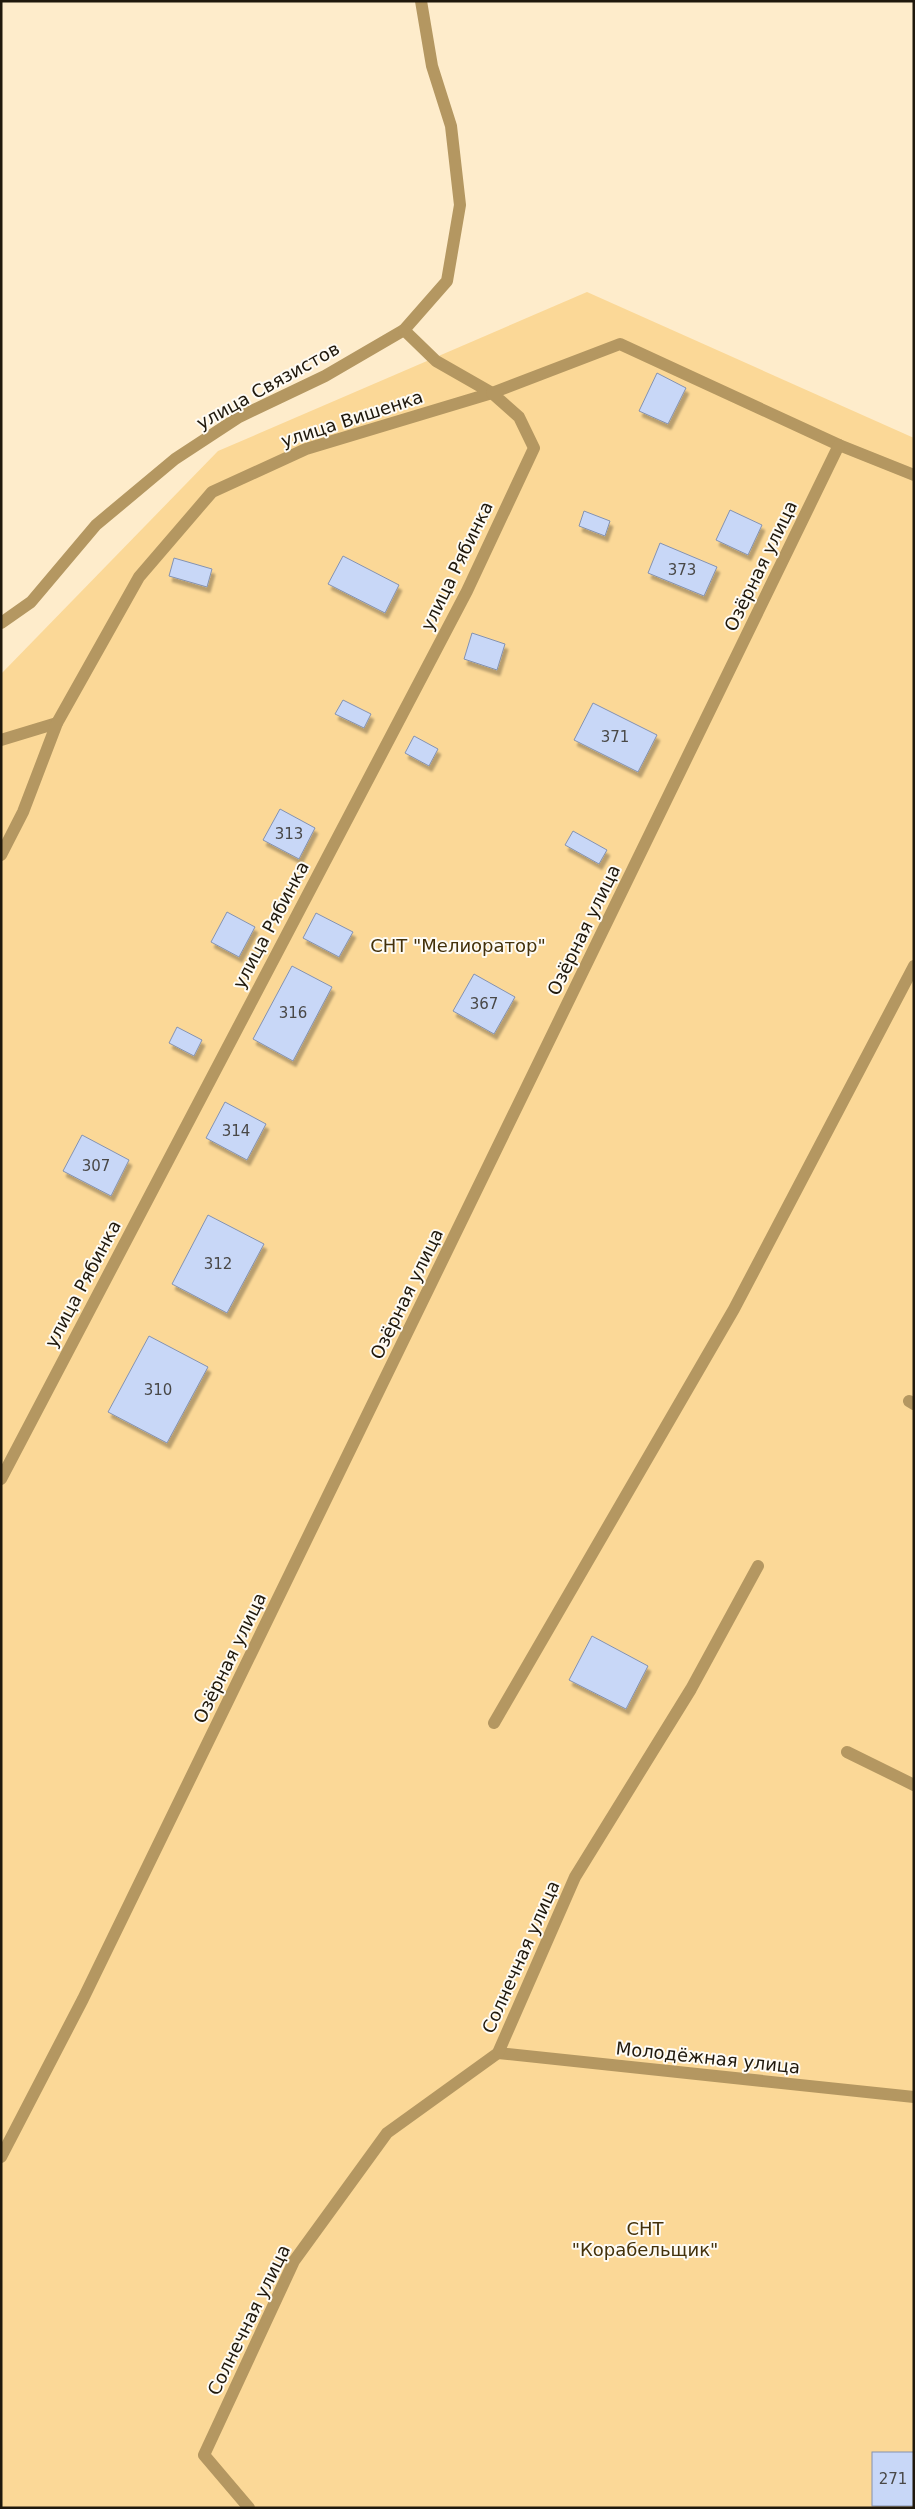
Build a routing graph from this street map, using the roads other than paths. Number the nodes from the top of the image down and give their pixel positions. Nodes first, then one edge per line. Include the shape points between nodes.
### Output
1 (421, 1) edge
2 (404, 330) junction
3 (492, 393) junction
4 (839, 445) junction
5 (914, 475) edge
6 (1, 623) edge
7 (57, 723) junction
8 (1, 740) edge
9 (1, 855) edge
10 (914, 966) edge
11 (1, 1479) edge
12 (758, 1566) dead end
13 (494, 1723) dead end
14 (847, 1752) dead end
15 (914, 1785) edge
16 (498, 2053) junction
17 (914, 2097) edge
18 (1, 2157) edge
19 (249, 2508) edge

1 - 2 street, улица Связистов via 432,66 451,126 460,205 447,281
2 - 3 street via 436,361
2 - 6 street, улица Связистов via 325,376 239,417 175,459 96,525 31,602
3 - 4 street, улица Вишенка via 620,344
3 - 7 street, улица Вишенка via 306,449 212,492 139,577
3 - 11 street, улица Рябинка via 519,417 534,448 467,591
4 - 5 street, улица Вишенка
4 - 18 street, Озёрная улица via 83,1999
7 - 8 street
7 - 9 street, улица Вишенка via 23,812
10 - 13 street via 734,1309
12 - 16 street, Солнечная улица via 691,1689 575,1877
14 - 15 street
16 - 17 street, Молодёжная улица
16 - 19 street, Солнечная улица via 387,2133 294,2261 204,2455

